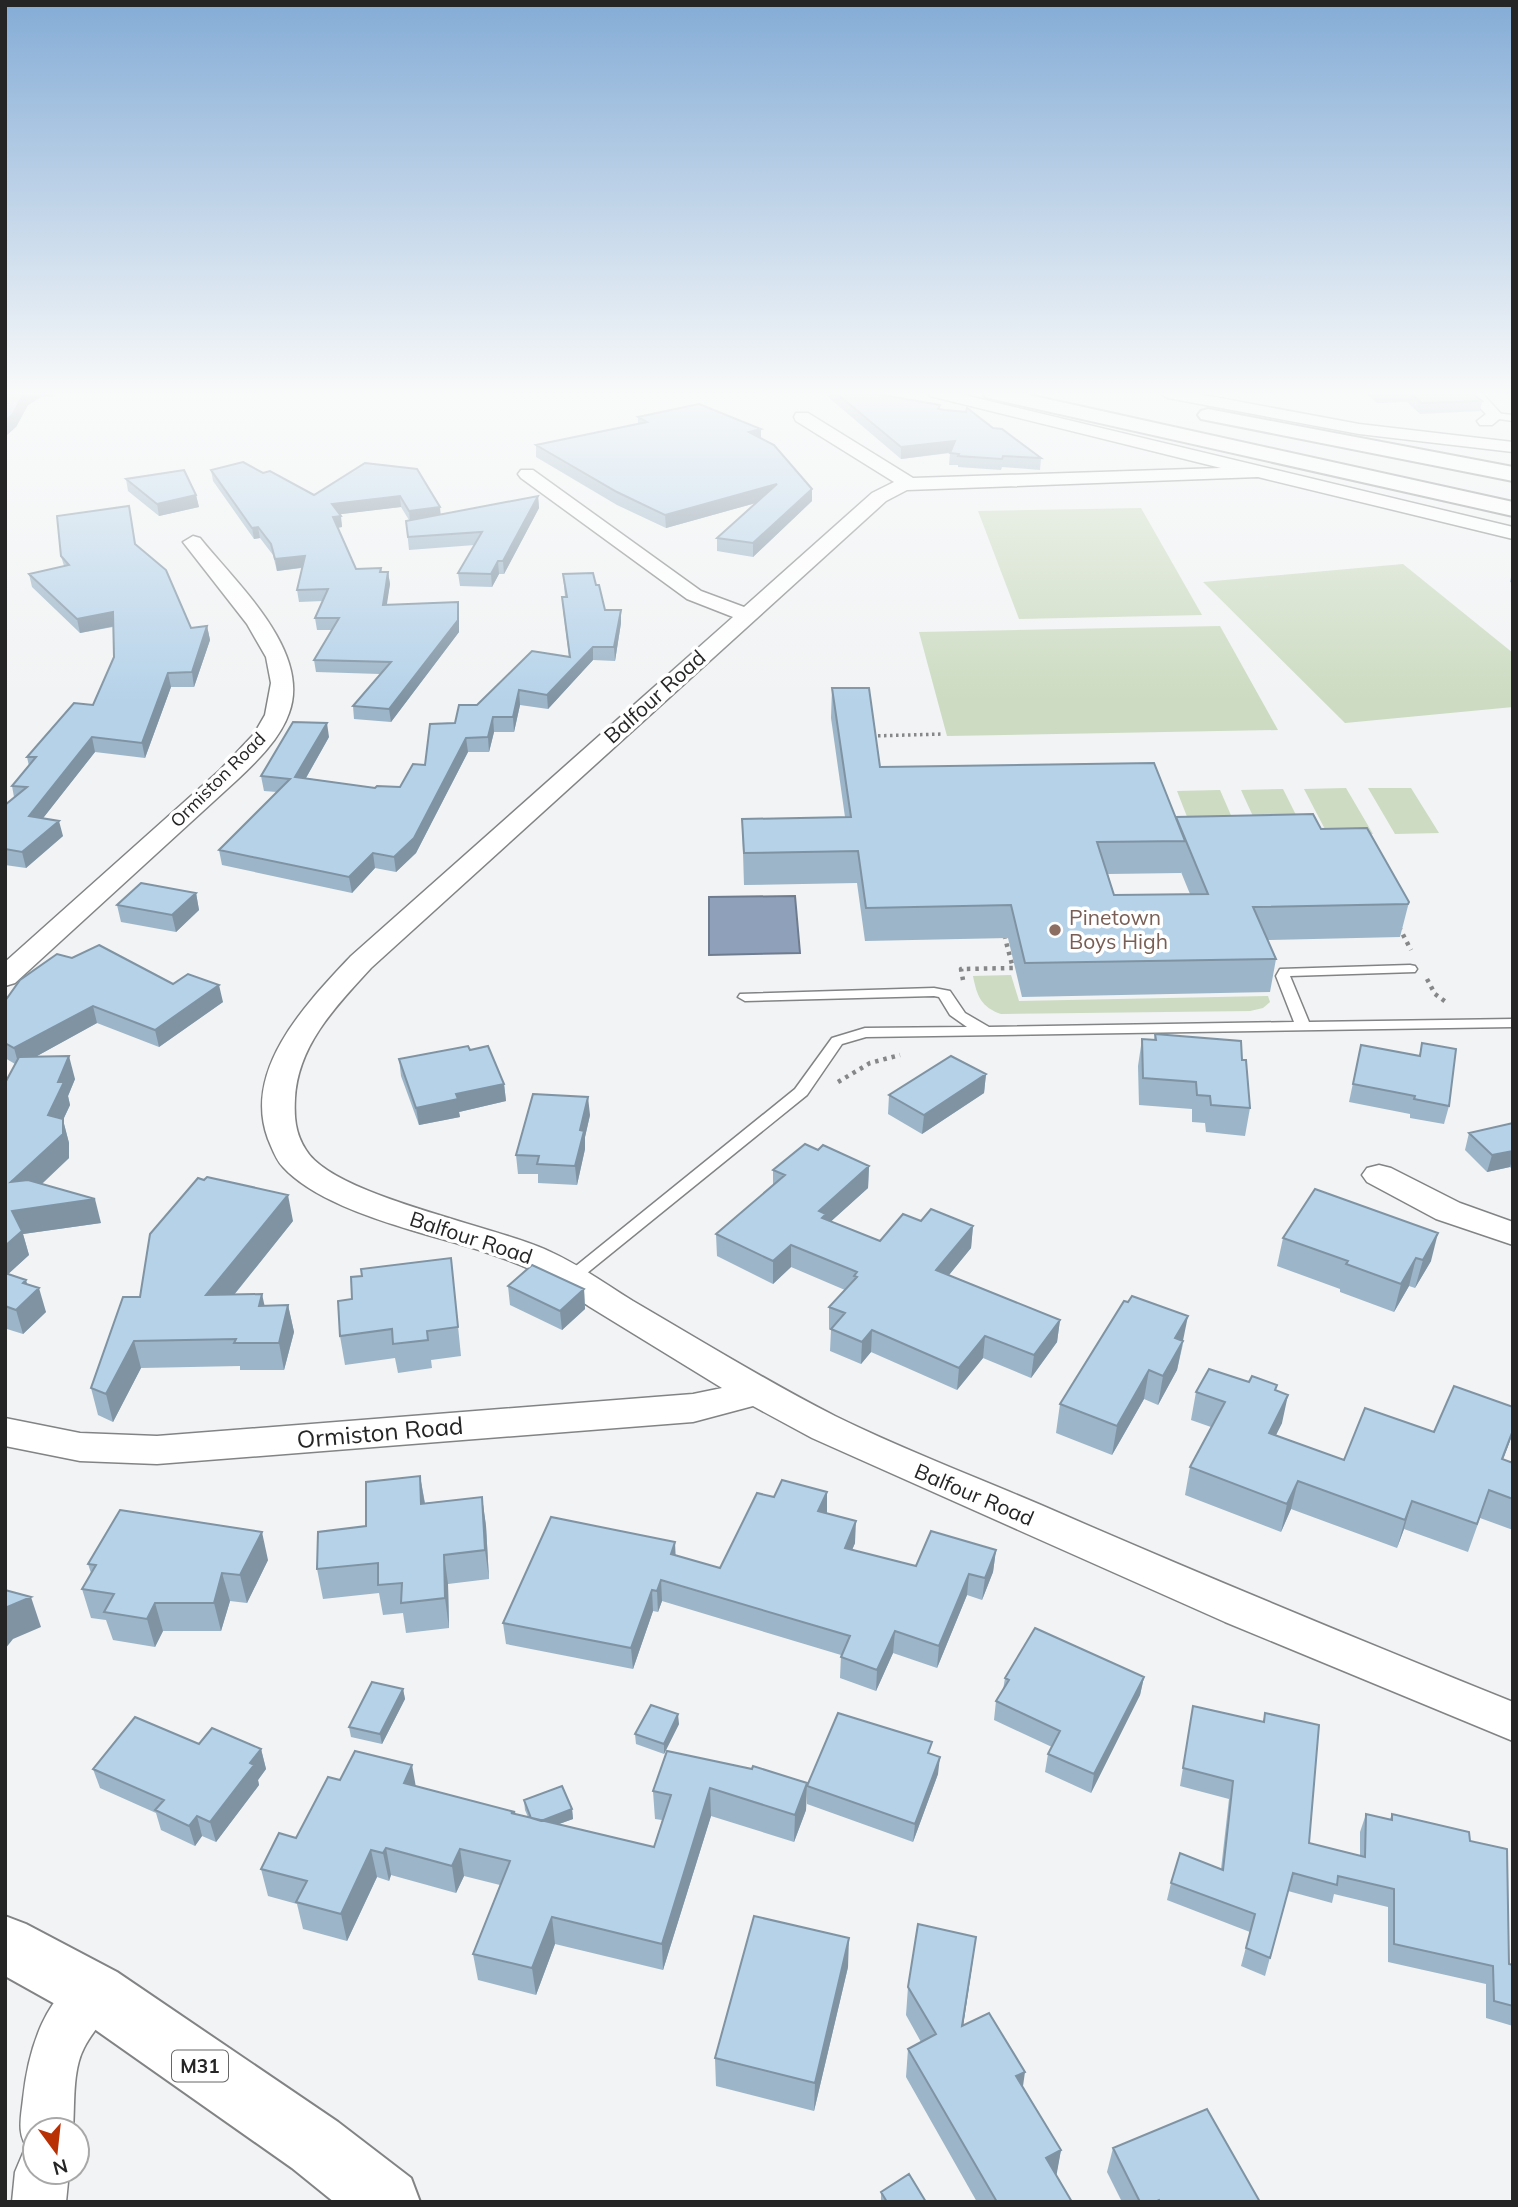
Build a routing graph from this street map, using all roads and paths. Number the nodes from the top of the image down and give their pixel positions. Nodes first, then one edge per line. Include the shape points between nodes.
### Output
1 (557, 496) edge
2 (881, 496) edge
3 (1364, 496) edge
4 (1455, 496) edge
5 (1513, 509) edge
6 (1513, 533) edge
7 (193, 542) dead end
8 (746, 615) junction
9 (943, 734) dead end
10 (872, 736) edge
11 (1005, 938) edge
12 (1410, 969) dead end
13 (5, 977) edge
14 (963, 982) dead end
15 (745, 997) dead end
16 (1513, 1024) edge
17 (1304, 1027) junction
18 (995, 1031) junction
19 (903, 1054) dead end
20 (828, 1091) dead end
21 (1379, 1175) dead end
22 (1513, 1234) edge
23 (570, 1278) junction
24 (755, 1391) junction
25 (5, 1432) edge
26 (1513, 1721) edge
27 (5, 1944) edge
28 (95, 1993) junction
29 (47, 2116) edge
30 (387, 2202) edge

1 - 8 street via 694,595
2 - 8 street, Balfour Road
3 - 6 street
4 - 5 main road
7 - 13 street, Ormiston Road via 242,601 278,658 282,675 278,714 232,772
8 - 23 street, Balfour Road via 361,962 306,1027 281,1076 278,1122 285,1141 294,1160 321,1181 421,1222 541,1261
9 - 10 path
11 - 14 path via 1013,968 961,969
12 - 17 lane via 1285,972
15 - 18 lane via 934,992 945,994 956,1014 970,1024
16 - 17 lane
17 - 18 lane
18 - 23 lane via 865,1033 837,1041 801,1091
19 - 20 path via 870,1063
21 - 22 street via 1448,1211
23 - 24 street, Balfour Road
24 - 25 street, Ormiston Road via 693,1408 157,1450 75,1448
24 - 26 street, Balfour Road via 909,1466 1240,1610
27 - 28 main road, M31
28 - 29 street via 64,2033 53,2063
28 - 30 main road, M31 via 315,2146

